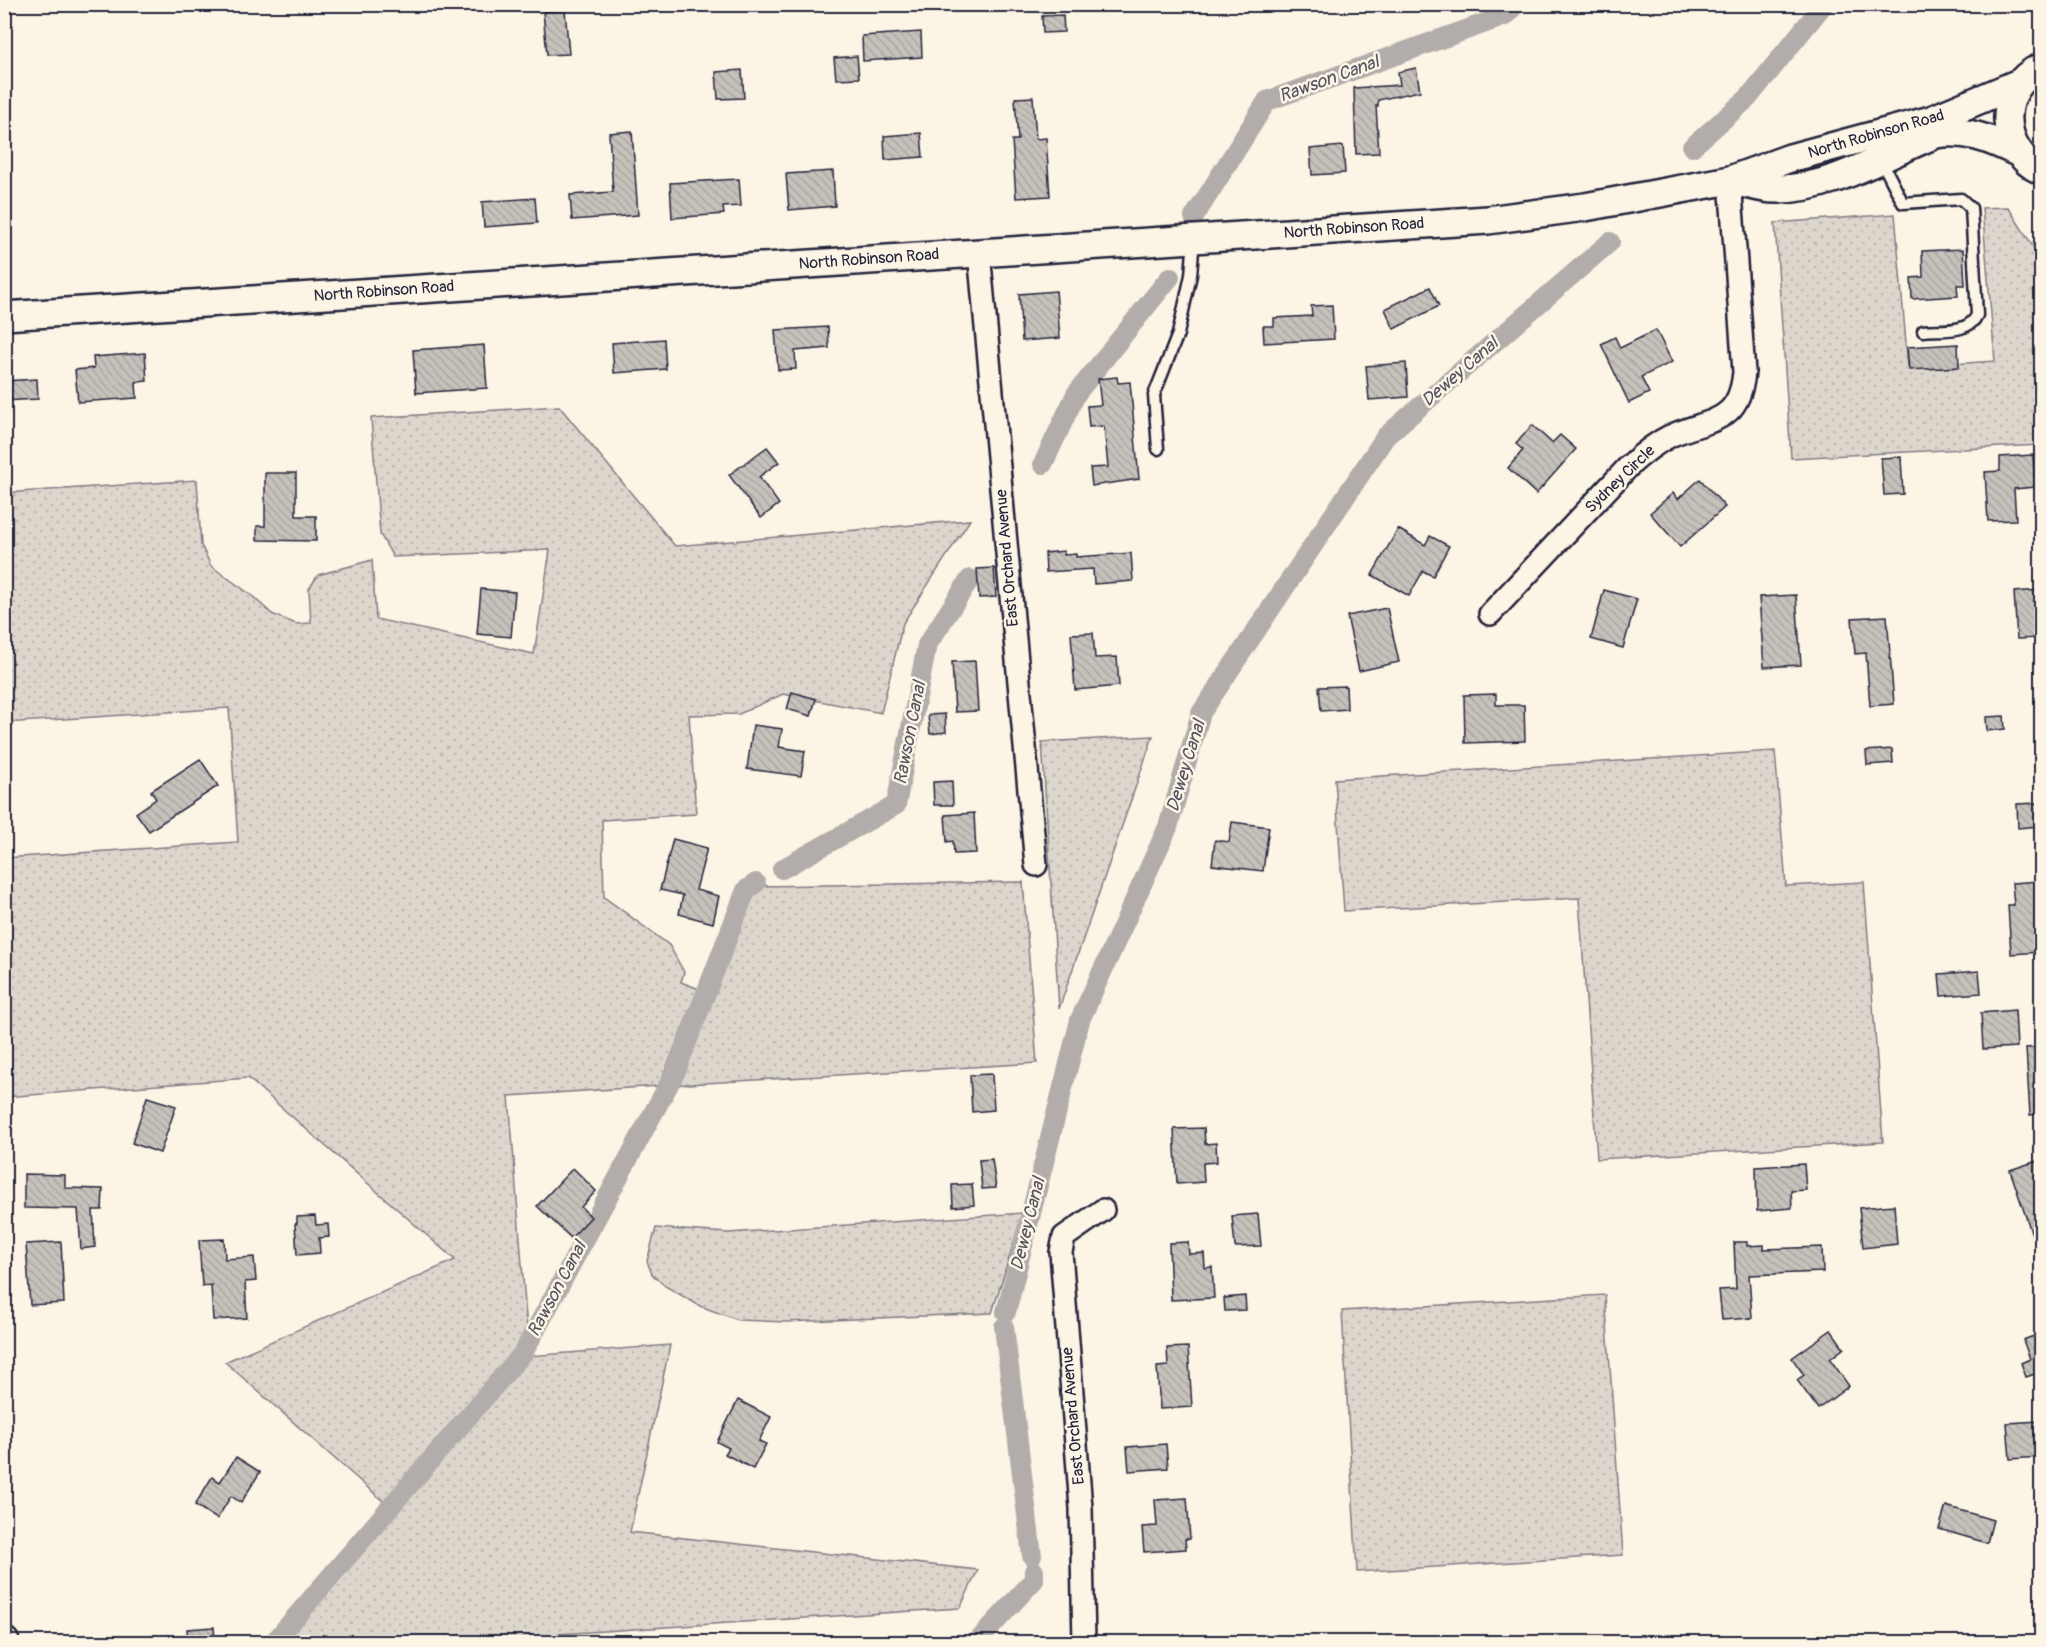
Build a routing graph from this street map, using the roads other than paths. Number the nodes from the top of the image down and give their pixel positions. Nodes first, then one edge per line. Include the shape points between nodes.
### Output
1 (2034, 67) edge
2 (1881, 160) junction
3 (2033, 169) edge
4 (1730, 180) junction
5 (1194, 238) junction
6 (979, 252) junction
7 (4, 316) edge
8 (1923, 331) dead end
9 (1158, 449) dead end
10 (1490, 615) dead end
11 (1036, 865) dead end
12 (1103, 1210) dead end
13 (1084, 1642) edge

1 - 3 street via 2010,99 2006,118 2009,136
1 - 4 street, North Robinson Road via 1931,120 1790,158
2 - 3 street, North Robinson Road via 1914,142 1951,131 1991,139
2 - 4 street, North Robinson Road via 1842,175 1775,189
2 - 8 lane via 1903,203 1961,199 1971,208 1977,315 1974,323 1966,328
4 - 5 street, North Robinson Road via 1488,220
4 - 10 street, Sydney Circle via 1744,372 1734,407 1720,419 1652,445
5 - 6 street, North Robinson Road
5 - 9 lane via 1191,275 1178,334 1154,395
6 - 7 street, North Robinson Road
6 - 11 street, East Orchard Avenue
12 - 13 street, East Orchard Avenue via 1064,1238 1061,1252 1081,1508

